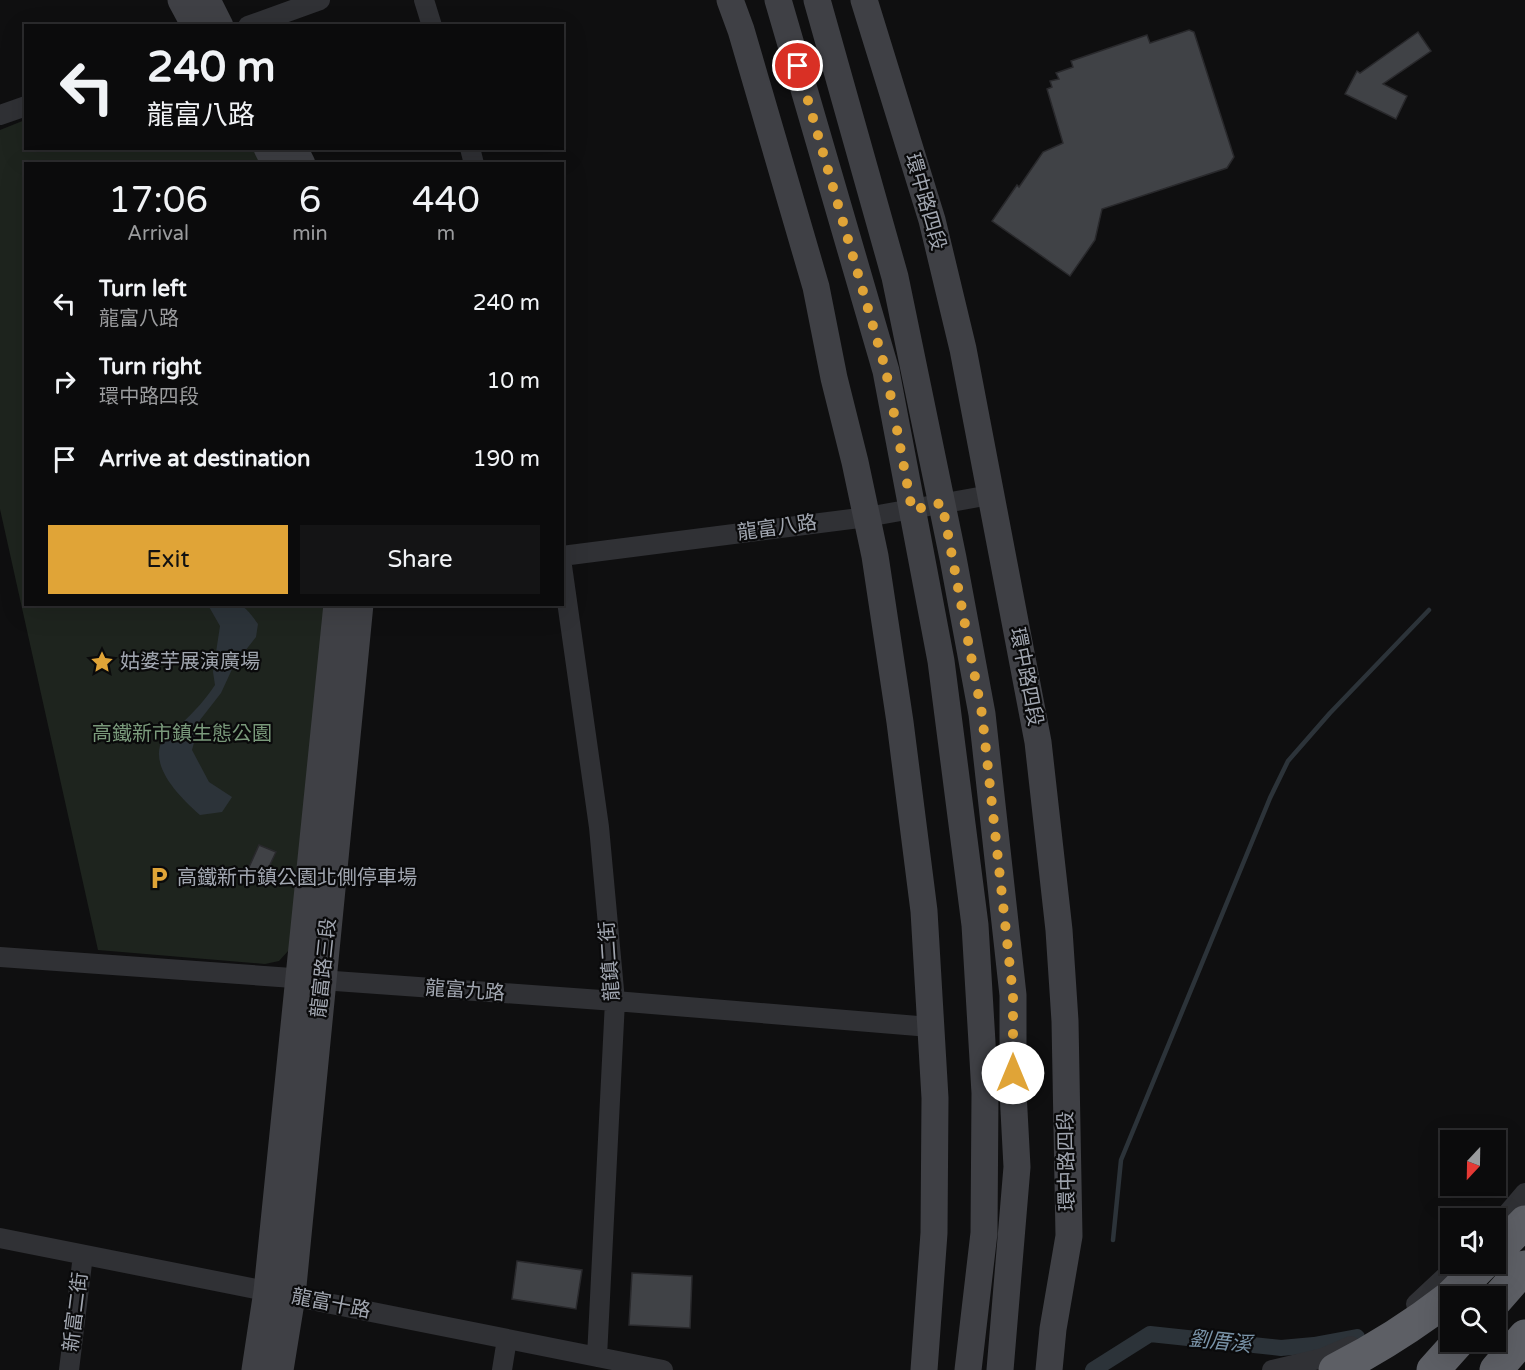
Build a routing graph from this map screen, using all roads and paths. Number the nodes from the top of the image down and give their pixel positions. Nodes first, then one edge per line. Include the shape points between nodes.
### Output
1 (181, 0) edge
2 (207, 0) edge
3 (320, 0) edge
4 (424, 0) edge
5 (730, 0) edge
6 (778, 0) edge
7 (817, 0) edge
8 (864, 0) edge
9 (194, 24) edge
10 (219, 24) edge
11 (254, 24) edge
12 (431, 24) edge
13 (24, 107) edge
14 (0, 116) edge
15 (990, 495) junction
16 (942, 503) junction
17 (912, 510) junction
18 (867, 517) junction
19 (564, 556) edge
20 (564, 580) edge
21 (337, 606) edge
22 (360, 606) edge
23 (0, 957) edge
24 (311, 980) junction
25 (615, 1001) junction
26 (930, 1027) junction
27 (1525, 1193) edge
28 (1506, 1215) edge
29 (1525, 1222) edge
30 (0, 1238) edge
31 (1506, 1242) edge
32 (83, 1255) junction
33 (1525, 1267) edge
34 (1448, 1274) edge
35 (1473, 1274) edge
36 (1461, 1286) edge
37 (1506, 1289) edge
38 (279, 1293) junction
39 (1440, 1305) edge
40 (1412, 1308) junction
41 (1525, 1336) edge
42 (507, 1339) junction
43 (1449, 1352) edge
44 (597, 1357) junction
45 (69, 1370) edge
46 (255, 1370) edge
47 (280, 1370) edge
48 (502, 1370) edge
49 (663, 1370) edge
50 (924, 1370) edge
51 (968, 1370) edge
52 (1000, 1370) edge
53 (1049, 1370) edge
54 (1272, 1370) edge
55 (1335, 1370) edge
56 (1364, 1370) edge
57 (1433, 1370) edge
58 (1496, 1370) edge

1 - 9 street
2 - 10 street
3 - 11 street
4 - 12 street
5 - 18 street via 816,287
6 - 17 street via 886,371
7 - 16 street via 896,277
8 - 15 street, 環中路四段 via 932,220 963,349
13 - 14 street
15 - 16 street, 龍富八路
15 - 53 street, 環中路四段 via 1038,742 1059,930 1065,1021 1069,1236
16 - 17 street, 龍富八路
16 - 52 street via 982,714 1013,995 1017,1167
17 - 18 street, 龍富八路
17 - 51 street via 941,662 975,925 985,1093 984,1233
18 - 19 street, 龍富八路
18 - 26 street via 900,722 924,911
20 - 25 street, 龍鎮二街 via 599,827
21 - 24 street, 龍富路三段
22 - 24 street, 龍富路三段
23 - 24 street, 龍富九路
24 - 25 street, 龍富九路
24 - 38 street, 龍富路三段
25 - 26 street, 龍富九路
25 - 44 street, 龍鎮二街
26 - 50 street via 935,1190
27 - 28 street
29 - 31 highway
30 - 32 street, 龍富十路
32 - 38 street, 龍富十路
32 - 45 street, 新富二街
33 - 37 highway
34 - 40 street
35 - 36 highway
38 - 42 street, 龍富十路
38 - 46 street
38 - 47 street
39 - 55 highway, bridge via 1374,1350
40 - 54 street via 1380,1330 1323,1358
40 - 56 street
41 - 58 highway
42 - 44 street, 龍富十路
42 - 48 street
43 - 57 highway
44 - 49 street, 龍富十路

